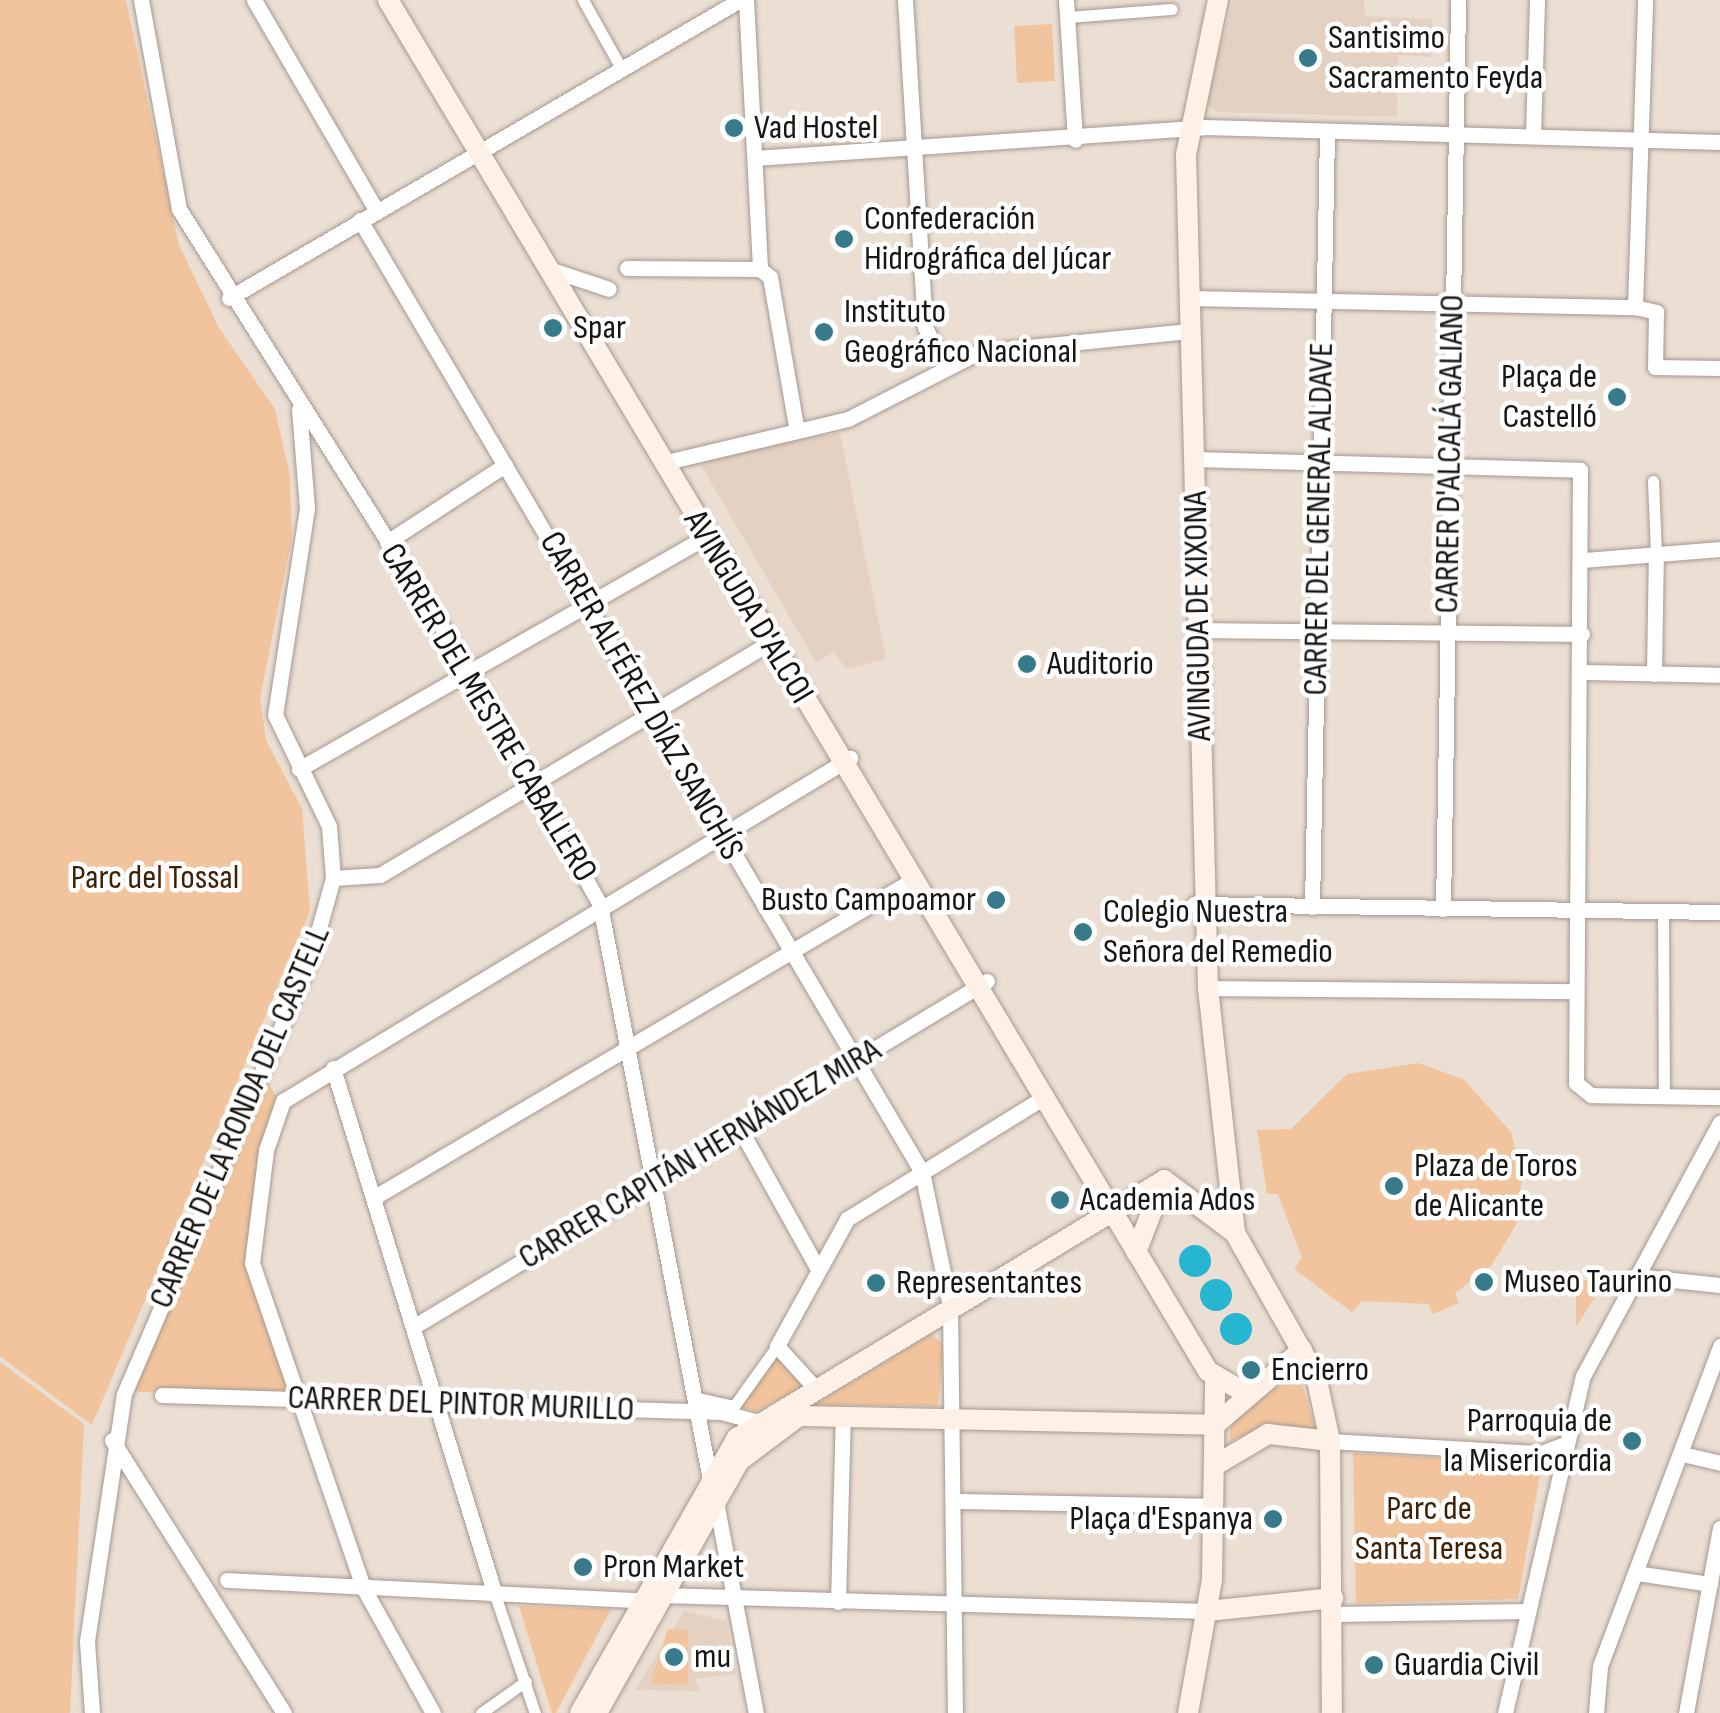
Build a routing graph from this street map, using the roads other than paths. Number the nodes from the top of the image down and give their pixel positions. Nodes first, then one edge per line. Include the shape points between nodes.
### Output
1 (141, 0) edge
2 (254, 0) edge
3 (388, 0) edge
4 (584, 0) edge
5 (743, 0) edge
6 (905, 0) edge
7 (1066, 0) edge
8 (1218, 0) edge
9 (1458, 0) edge
10 (1537, 0) edge
11 (1644, 0) edge
12 (1172, 9) dead end
13 (1067, 17) junction
14 (621, 68) junction
15 (1188, 129) junction
16 (1327, 131) junction
17 (1457, 134) junction
18 (1533, 136) junction
19 (1639, 139) junction
20 (1075, 140) junction
21 (1720, 142) edge
22 (914, 149) junction
23 (478, 150) junction
24 (755, 158) junction
25 (376, 210) junction
26 (360, 220) junction
27 (546, 268) junction
28 (627, 268) dead end
29 (760, 269) junction
30 (609, 289) dead end
31 (230, 298) junction
32 (1189, 298) junction
33 (1323, 299) junction
34 (1452, 306) junction
35 (1636, 307) junction
36 (1189, 332) junction
37 (944, 366) junction
38 (1720, 368) edge
39 (298, 410) junction
40 (797, 431) junction
41 (1194, 460) junction
42 (1320, 463) junction
43 (662, 464) junction
44 (504, 465) junction
45 (1446, 466) junction
46 (1654, 481) dead end
47 (706, 536) junction
48 (387, 542) junction
49 (1720, 548) edge
50 (1656, 553) junction
51 (1583, 560) junction
52 (587, 605) junction
53 (1198, 630) junction
54 (1317, 630) junction
55 (1447, 632) junction
56 (1582, 634) junction
57 (768, 644) junction
58 (470, 672) junction
59 (1581, 672) junction
60 (1654, 674) junction
61 (1720, 675) edge
62 (652, 716) junction
63 (846, 760) junction
64 (299, 770) junction
65 (536, 785) junction
66 (721, 833) junction
67 (334, 878) junction
68 (911, 881) junction
69 (1200, 904) junction
70 (600, 905) junction
71 (1312, 907) junction
72 (1443, 908) junction
73 (1577, 910) junction
74 (1663, 911) junction
75 (1720, 912) edge
76 (791, 952) junction
77 (981, 984) junction
78 (1208, 988) junction
79 (1574, 991) junction
80 (627, 1046) junction
81 (855, 1060) junction
82 (333, 1068) junction
83 (1664, 1096) junction
84 (1720, 1097) edge
85 (1043, 1098) junction
86 (1720, 1123) edge
87 (740, 1129) junction
88 (922, 1172) junction
89 (653, 1180) junction
90 (1164, 1180) junction
91 (1188, 1196) junction
92 (373, 1198) junction
93 (1156, 1203) junction
94 (1112, 1211) junction
95 (1235, 1233) junction
96 (1136, 1252) junction
97 (818, 1268) junction
98 (1636, 1276) junction
99 (1720, 1285) edge
100 (950, 1306) junction
101 (413, 1327) junction
102 (777, 1346) junction
103 (1720, 1346) edge
104 (1302, 1350) junction
105 (1215, 1382) junction
106 (816, 1389) junction
107 (1247, 1394) junction
108 (162, 1395) dead end
109 (294, 1399) junction
110 (436, 1404) junction
111 (696, 1404) junction
112 (721, 1409) junction
113 (843, 1414) junction
114 (952, 1418) junction
115 (758, 1422) junction
116 (1215, 1425) junction
117 (112, 1440) junction
118 (1330, 1441) junction
119 (1566, 1443) junction
120 (1549, 1454) junction
121 (1682, 1454) junction
122 (1720, 1462) edge
123 (1214, 1466) junction
124 (709, 1476) junction
125 (1561, 1479) junction
126 (716, 1502) junction
127 (953, 1502) junction
128 (1212, 1506) junction
129 (1720, 1528) edge
130 (1636, 1573) junction
131 (227, 1580) dead end
132 (1710, 1584) junction
133 (363, 1587) junction
134 (495, 1595) junction
135 (652, 1598) junction
136 (731, 1598) junction
137 (838, 1602) junction
138 (954, 1606) junction
139 (1333, 1606) junction
140 (1208, 1611) junction
141 (1527, 1611) junction
142 (526, 1681) junction
143 (92, 1713) edge
144 (284, 1713) edge
145 (433, 1713) edge
146 (481, 1713) edge
147 (535, 1713) edge
148 (580, 1713) edge
149 (597, 1713) edge
150 (756, 1713) edge
151 (955, 1713) edge
152 (1188, 1713) edge
153 (1332, 1713) edge
154 (1505, 1713) edge
155 (1596, 1713) edge
156 (1686, 1713) edge

1 - 31 street, CARRER DEL MESTRE CABALLERO via 179,209
2 - 25 street
3 - 23 main road, AVINGUDA D'ALCOI
4 - 14 street
5 - 14 street
5 - 24 street
6 - 22 street
7 - 13 street
8 - 15 main road, AVINGUDA DE XIXONA
9 - 17 street, CARRER D'ALCALÁ GALIANO
10 - 18 street
11 - 19 street
12 - 13 street
13 - 20 street
14 - 23 street
15 - 16 street
15 - 20 street
15 - 32 main road, AVINGUDA DE XIXONA
16 - 17 street
16 - 33 street, CARRER DEL GENERAL ALDAVE
17 - 18 street
17 - 34 street, CARRER D'ALCALÁ GALIANO
18 - 19 street
19 - 21 street
19 - 35 street
20 - 22 street
22 - 24 street
22 - 37 street via 925,327
23 - 25 street
23 - 27 main road, AVINGUDA D'ALCOI
24 - 29 street
25 - 26 street
26 - 31 street
26 - 44 street, CARRER ALFÉREZ DÍAZ SANCHÍS
27 - 30 street
27 - 43 main road, AVINGUDA D'ALCOI
28 - 29 street
29 - 40 street via 770,277
31 - 39 street, CARRER DEL MESTRE CABALLERO
32 - 33 street
32 - 36 main road, AVINGUDA DE XIXONA
33 - 34 street
33 - 42 street, CARRER DEL GENERAL ALDAVE
34 - 35 street
34 - 45 street, CARRER D'ALCALÁ GALIANO
35 - 38 street via 1656,312 1655,366
36 - 37 street via 979,352
36 - 41 main road, AVINGUDA DE XIXONA
37 - 40 street via 848,419
39 - 48 street, CARRER DEL MESTRE CABALLERO
39 - 64 street, CARRER DE LA RONDA DEL CASTELL via 307,508 276,715
40 - 43 street
41 - 42 street
41 - 53 main road, AVINGUDA DE XIXONA
42 - 45 street
42 - 54 street, CARRER DEL GENERAL ALDAVE
43 - 47 main road, AVINGUDA D'ALCOI
44 - 48 street
44 - 52 street, CARRER ALFÉREZ DÍAZ SANCHÍS
45 - 51 street via 1580,470
45 - 55 street, CARRER D'ALCALÁ GALIANO
46 - 50 street
47 - 52 street
47 - 57 main road, AVINGUDA D'ALCOI
48 - 58 street, CARRER DEL MESTRE CABALLERO
49 - 50 street
50 - 51 street
50 - 60 street
51 - 56 street
52 - 58 street
52 - 62 street, CARRER ALFÉREZ DÍAZ SANCHÍS
53 - 54 street
53 - 69 main road, AVINGUDA DE XIXONA
54 - 55 street
54 - 71 street, CARRER DEL GENERAL ALDAVE
55 - 56 street
55 - 72 street, CARRER D'ALCALÁ GALIANO
56 - 59 street
57 - 62 street
57 - 63 main road, AVINGUDA D'ALCOI
58 - 64 street
58 - 65 street, CARRER DEL MESTRE CABALLERO
59 - 60 street
59 - 73 street
60 - 61 street
62 - 65 street
62 - 66 street, CARRER ALFÉREZ DÍAZ SANCHÍS
63 - 66 street
63 - 68 main road, AVINGUDA D'ALCOI
64 - 67 street, CARRER DE LA RONDA DEL CASTELL via 328,826
65 - 67 street via 380,875
65 - 70 street, CARRER DEL MESTRE CABALLERO
66 - 70 street
66 - 76 street, CARRER ALFÉREZ DÍAZ SANCHÍS
67 - 117 street, CARRER DE LA RONDA DEL CASTELL via 310,960
68 - 76 street
68 - 77 main road, AVINGUDA D'ALCOI
69 - 71 street
69 - 78 main road, AVINGUDA DE XIXONA
70 - 80 street, CARRER DEL MESTRE CABALLERO
70 - 82 street
71 - 72 street
72 - 73 street
73 - 74 street
73 - 79 street
74 - 75 street
74 - 83 street
76 - 80 street
76 - 81 street, CARRER ALFÉREZ DÍAZ SANCHÍS
77 - 81 street, CARRER CAPITÁN HERNÁNDEZ MIRA
77 - 85 main road, AVINGUDA D'ALCOI
78 - 79 street
78 - 95 main road, AVINGUDA DE XIXONA
79 - 83 street via 1578,1088
80 - 89 street, CARRER DEL MESTRE CABALLERO
80 - 92 street
81 - 87 street, CARRER CAPITÁN HERNÁNDEZ MIRA
81 - 88 street, CARRER ALFÉREZ DÍAZ SANCHÍS
82 - 92 street
82 - 109 street via 283,1101 266,1150 252,1264
83 - 84 street
85 - 88 street
85 - 94 main road, AVINGUDA D'ALCOI
86 - 98 street
87 - 89 street, CARRER CAPITÁN HERNÁNDEZ MIRA
87 - 97 street
88 - 97 street via 847,1219
88 - 100 street, CARRER ALFÉREZ DÍAZ SANCHÍS
89 - 101 street, CARRER CAPITÁN HERNÁNDEZ MIRA
89 - 111 street, CARRER DEL MESTRE CABALLERO
90 - 91 main road
90 - 93 main road
90 - 94 main road
91 - 93 main road
91 - 95 main road
92 - 101 street
93 - 96 main road
94 - 96 main road
94 - 100 main road
95 - 104 main road
96 - 105 main road
97 - 102 street
98 - 99 street
98 - 119 street via 1583,1376
100 - 106 main road
100 - 114 street, CARRER ALFÉREZ DÍAZ SANCHÍS
101 - 110 street
102 - 106 street
102 - 112 street via 734,1406
103 - 121 street
104 - 107 main road via 1288,1371
104 - 118 main road
105 - 107 main road
105 - 116 main road
106 - 115 main road
107 - 116 main road
108 - 109 street, CARRER DEL PINTOR MURILLO
109 - 110 street, CARRER DEL PINTOR MURILLO
109 - 133 street
110 - 111 street, CARRER DEL PINTOR MURILLO
110 - 134 street
111 - 112 street, CARRER DEL PINTOR MURILLO
111 - 124 street, CARRER DEL MESTRE CABALLERO
112 - 115 street, CARRER DEL PINTOR MURILLO
113 - 114 main road
113 - 126 main road via 799,1416 751,1445
113 - 137 street
114 - 116 main road
114 - 127 street, CARRER ALFÉREZ DÍAZ SANCHÍS
115 - 124 main road
116 - 123 main road
117 - 143 street, CARRER DE LA RONDA DEL CASTELL via 86,1658
117 - 144 street
118 - 120 street
118 - 123 main road via 1268,1434
118 - 139 main road
119 - 120 street
119 - 125 street
120 - 125 street
121 - 122 street
121 - 130 street
123 - 128 main road
124 - 135 main road
125 - 141 street
126 - 135 main road
126 - 136 street
127 - 128 street
127 - 138 street, CARRER ALFÉREZ DÍAZ SANCHÍS
128 - 140 main road
129 - 132 street
130 - 132 street
130 - 155 street via 1600,1666
131 - 133 street
132 - 156 street
133 - 134 street
133 - 145 street
134 - 135 street
134 - 142 street
135 - 136 street
135 - 148 main road
135 - 149 main road
136 - 137 street
136 - 150 street
137 - 138 street
138 - 140 street
138 - 151 street, CARRER ALFÉREZ DÍAZ SANCHÍS
139 - 140 main road
139 - 141 street
139 - 153 main road
140 - 152 main road
141 - 154 street
142 - 146 street
142 - 147 street

